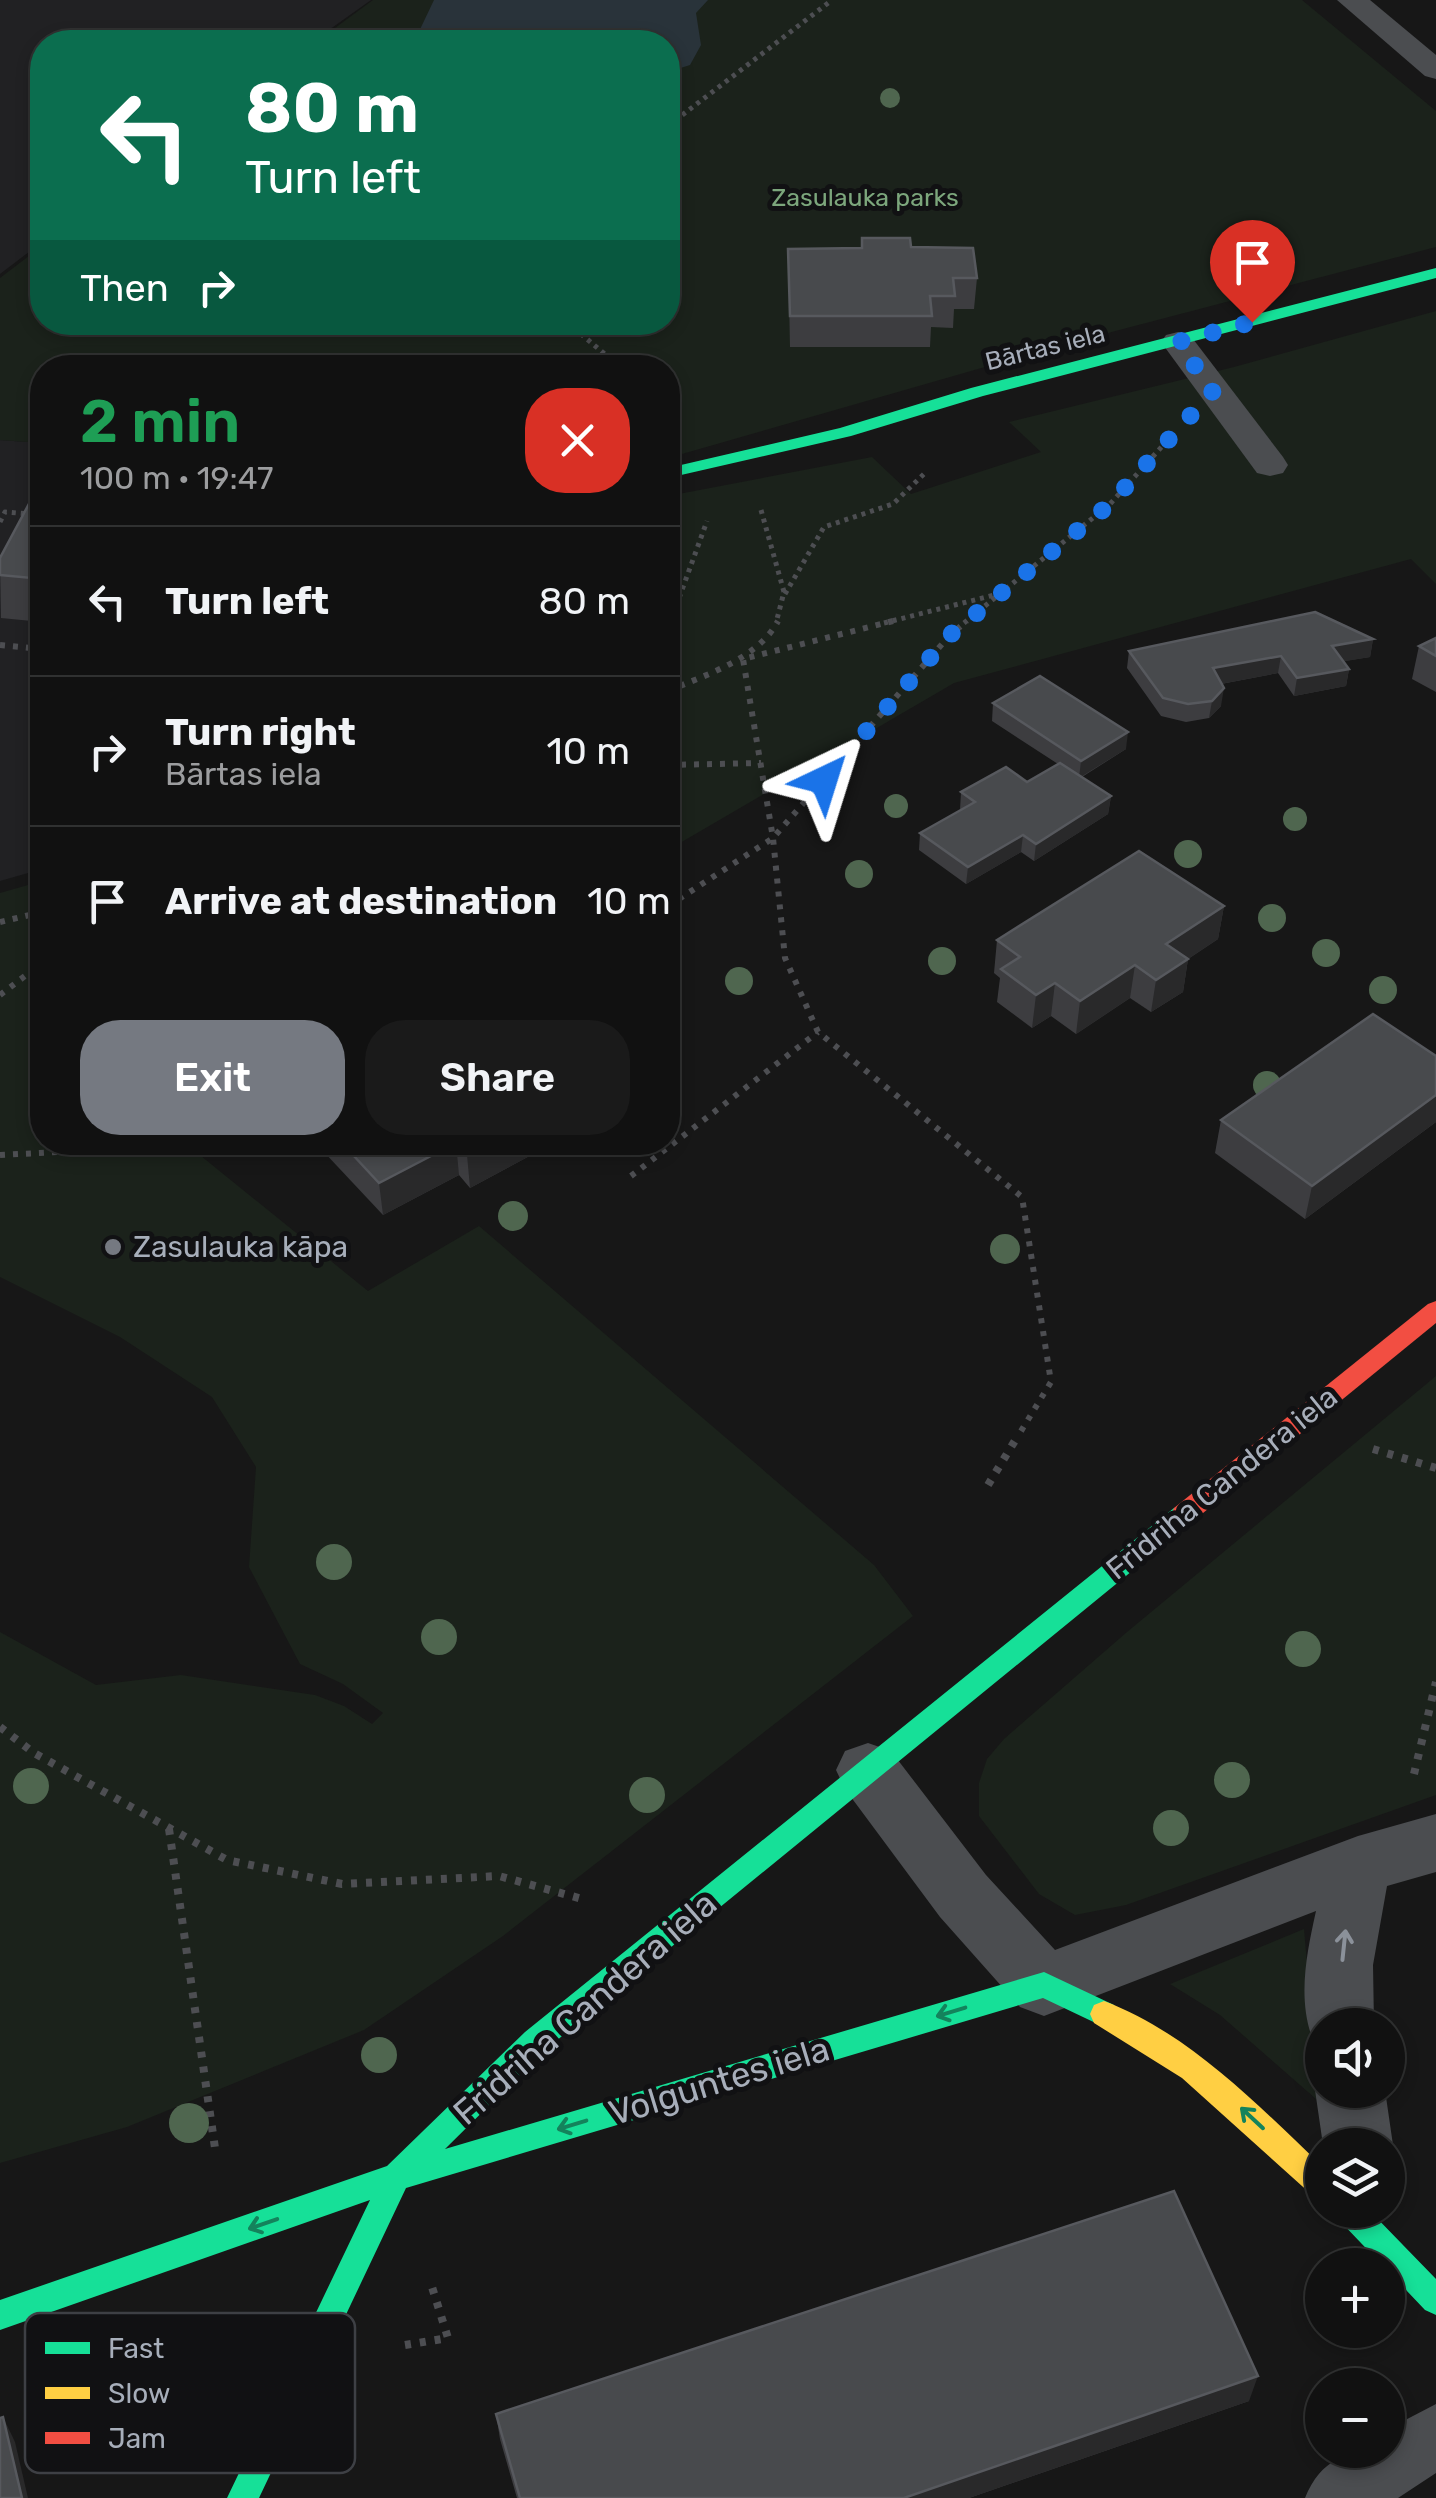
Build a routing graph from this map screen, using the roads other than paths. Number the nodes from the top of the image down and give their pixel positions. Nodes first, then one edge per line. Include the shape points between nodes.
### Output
1 (1352, 0) edge
2 (1436, 70) edge
3 (1436, 273) edge
4 (1178, 342) junction
5 (1270, 465) dead end
6 (680, 471) edge
7 (1436, 1310) edge
8 (868, 1770) junction
9 (1429, 1845) edge
10 (1358, 1865) junction
11 (1044, 1984) junction
12 (1338, 2008) edge
13 (1305, 2166) edge
14 (396, 2177) junction
15 (1370, 2228) edge
16 (1436, 2300) edge
17 (331, 2313) edge
18 (0, 2315) edge
19 (1436, 2436) edge
20 (255, 2473) edge
21 (243, 2498) edge
22 (1338, 2498) edge

1 - 2 lane
3 - 4 street, Bārtas iela
4 - 5 lane
4 - 6 street, Bārtas iela
7 - 8 street, Fridriha Candera iela
8 - 11 street via 964,1896
8 - 14 street, Fridriha Candera iela via 535,2041
9 - 10 street, Volguntes iela
10 - 11 street, Volguntes iela
12 -> 10 street
13 -> 11 street via 1218,2086 1130,2027
11 -> 14 street, Volguntes iela
14 - 17 street, Fridriha Candera iela
14 -> 18 street, Volguntes iela
15 - 16 street
19 - 22 lane
20 - 21 street, Fridriha Candera iela

